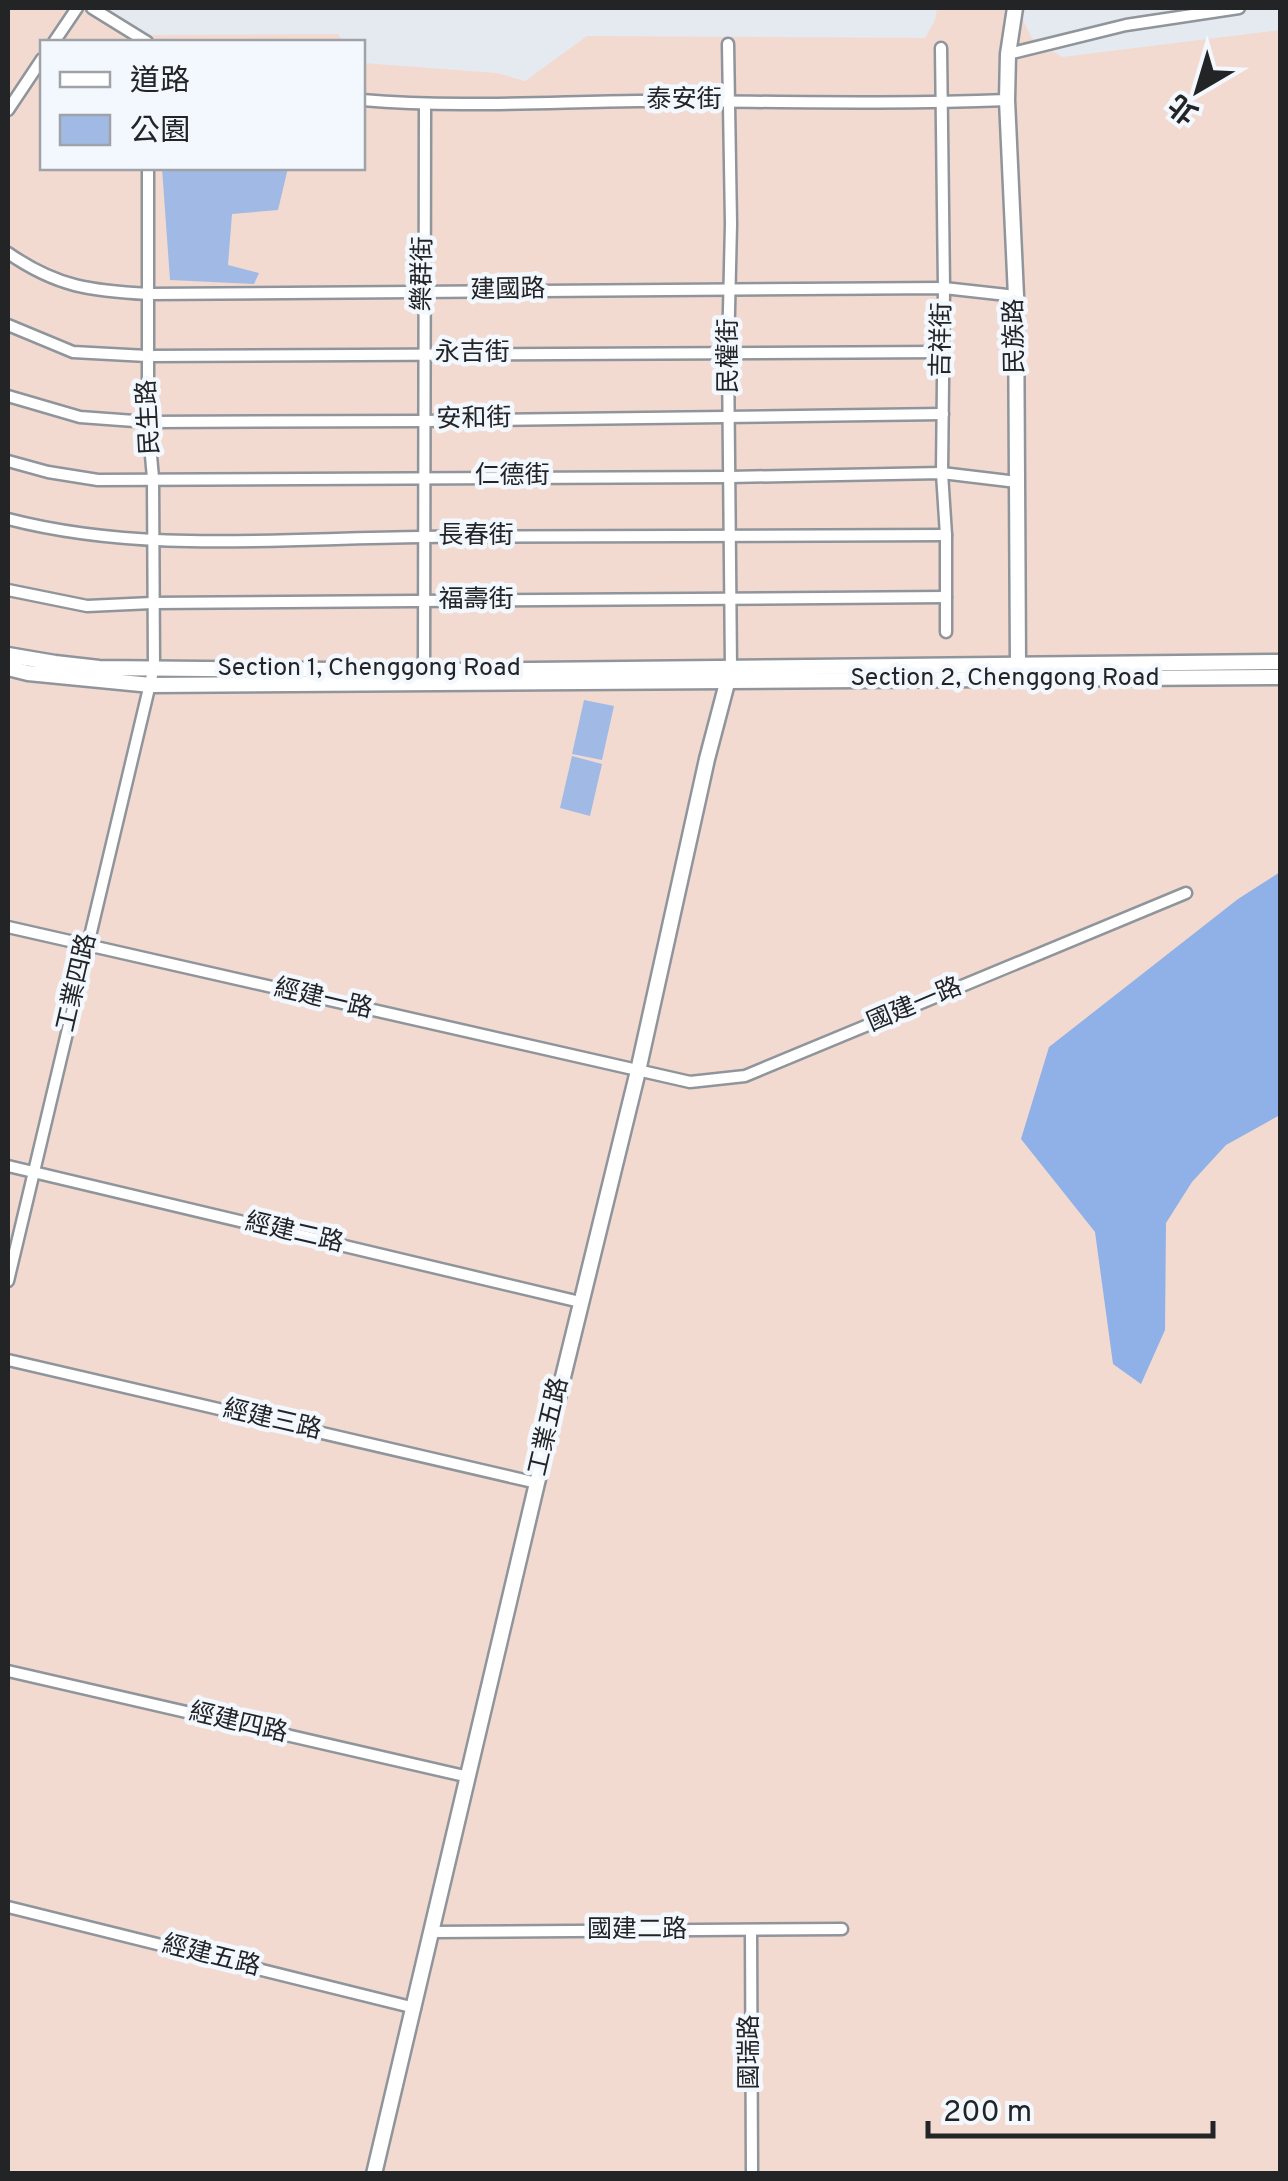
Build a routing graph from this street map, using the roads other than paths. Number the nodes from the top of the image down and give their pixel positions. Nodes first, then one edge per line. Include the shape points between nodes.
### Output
1 (78, 8) edge
2 (92, 8) edge
3 (1015, 8) edge
4 (1239, 8) edge
5 (55, 40) edge
6 (144, 40) edge
7 (728, 44) dead end
8 (941, 48) dead end
9 (1008, 54) junction
10 (40, 62) edge
11 (365, 100) edge
12 (1007, 100) junction
13 (728, 101) junction
14 (941, 102) junction
15 (425, 104) junction
16 (8, 110) edge
17 (148, 170) edge
18 (8, 253) edge
19 (944, 288) junction
20 (730, 289) junction
21 (423, 293) junction
22 (149, 294) junction
23 (1016, 296) junction
24 (8, 325) edge
25 (943, 352) junction
26 (728, 353) junction
27 (423, 354) junction
28 (147, 356) junction
29 (8, 396) edge
30 (943, 414) junction
31 (730, 415) junction
32 (424, 421) junction
33 (148, 422) junction
34 (8, 461) edge
35 (942, 472) junction
36 (730, 477) junction
37 (153, 478) junction
38 (423, 478) junction
39 (1017, 482) junction
40 (8, 519) edge
41 (946, 535) junction
42 (729, 536) junction
43 (425, 537) junction
44 (152, 542) junction
45 (8, 590) edge
46 (946, 597) junction
47 (730, 600) junction
48 (424, 601) junction
49 (152, 603) junction
50 (946, 632) dead end
51 (8, 654) edge
52 (1280, 662) edge
53 (1018, 665) junction
54 (154, 667) junction
55 (8, 668) edge
56 (730, 674) junction
57 (424, 677) junction
58 (1280, 677) edge
59 (1011, 680) junction
60 (151, 685) junction
61 (1186, 893) dead end
62 (8, 927) edge
63 (86, 946) junction
64 (638, 1072) junction
65 (8, 1166) edge
66 (34, 1172) junction
67 (8, 1281) edge
68 (580, 1302) junction
69 (8, 1360) edge
70 (537, 1483) junction
71 (8, 1671) edge
72 (469, 1777) junction
73 (8, 1906) edge
74 (842, 1928) dead end
75 (750, 1931) junction
76 (432, 1932) junction
77 (414, 2008) junction
78 (374, 2174) edge
79 (752, 2174) edge

1 - 5 street
2 - 6 street
3 - 9 street, 民族路
4 - 9 street via 1126,25
7 - 13 street, 民權街
8 - 14 street, 吉祥街
9 - 12 street, 民族路
10 - 16 street
11 - 15 street, 泰安街
12 - 14 street, 泰安街
12 - 23 street, 民族路
13 - 14 street, 泰安街
13 - 15 street, 泰安街
13 - 20 street, 民權街
14 - 19 street, 吉祥街
15 - 21 street, 樂群街
17 - 22 street, 民生路
18 - 22 street, 建國路 via 60,283
19 - 20 street, 建國路
19 - 23 street, 建國路
19 - 25 street, 吉祥街
20 - 21 street, 建國路
20 - 26 street, 民權街
21 - 22 street, 建國路
21 - 27 street, 樂群街
22 - 28 street, 民生路
23 - 39 street, 民族路
24 - 28 street, 永吉街 via 73,352
25 - 26 street, 永吉街
25 - 30 street, 吉祥街
26 - 27 street, 永吉街
26 - 31 street, 民權街
27 - 28 street, 永吉街
27 - 32 street, 樂群街
28 - 33 street, 民生路
29 - 33 street, 安和街 via 80,417
30 - 31 street, 安和街
30 - 35 street, 吉祥街
31 - 32 street, 安和街
31 - 36 street, 民權街
32 - 33 street, 安和街
32 - 38 street, 樂群街
33 - 37 street, 民生路
34 - 37 street, 仁德街 via 98,480
35 - 36 street, 仁德街
35 - 39 street, 仁德街
35 - 41 street, 吉祥街
36 - 38 street, 仁德街
36 - 42 street, 民權街
37 - 38 street, 仁德街
37 - 44 street, 民生路
38 - 43 street, 樂群街
39 - 53 street, 民族路
40 - 44 street, 長春街
41 - 42 street, 長春街
41 - 46 street, 吉祥街
42 - 43 street, 長春街
42 - 47 street, 民權街
43 - 44 street, 長春街
43 - 48 street, 樂群街
44 - 49 street, 民生路
45 - 49 street, 福壽街 via 87,606
46 - 47 street, 福壽街
46 - 50 street, 吉祥街
47 - 48 street, 福壽街
47 - 56 street, 民權街
48 - 49 street, 福壽街
48 - 57 street, 樂群街
49 - 54 street, 民生路
51 - 54 street, Section 1, Chenggong Road via 84,666
52 - 53 street, Section 2, Chenggong Road
53 - 56 street, Section 2, Chenggong Road
53 - 59 street
54 - 57 street, Section 1, Chenggong Road
54 - 60 street, 工業四路
55 - 60 street, Section 1, Chenggong Road
56 - 57 street, Section 1, Chenggong Road
56 - 59 street, Section 2, Chenggong Road
56 - 64 street, 工業五路
57 - 60 street, Section 1, Chenggong Road
58 - 59 street, Section 2, Chenggong Road
60 - 63 street, 工業四路
61 - 64 street, 國建一路 via 745,1076 690,1082
62 - 63 street, 經建一路
63 - 64 street, 經建一路
63 - 66 street, 工業四路
64 - 68 street, 工業五路
65 - 66 street, 經建二路
66 - 67 street, 工業四路
66 - 68 street, 經建二路
68 - 70 street, 工業五路
69 - 70 street, 經建三路
70 - 72 street, 工業五路
71 - 72 street, 經建四路
72 - 76 street, 工業五路
73 - 77 street, 經建五路
74 - 75 street, 國建二路
75 - 76 street, 國建二路
75 - 79 street, 國瑞路
76 - 77 street, 工業五路
77 - 78 street, 工業五路

